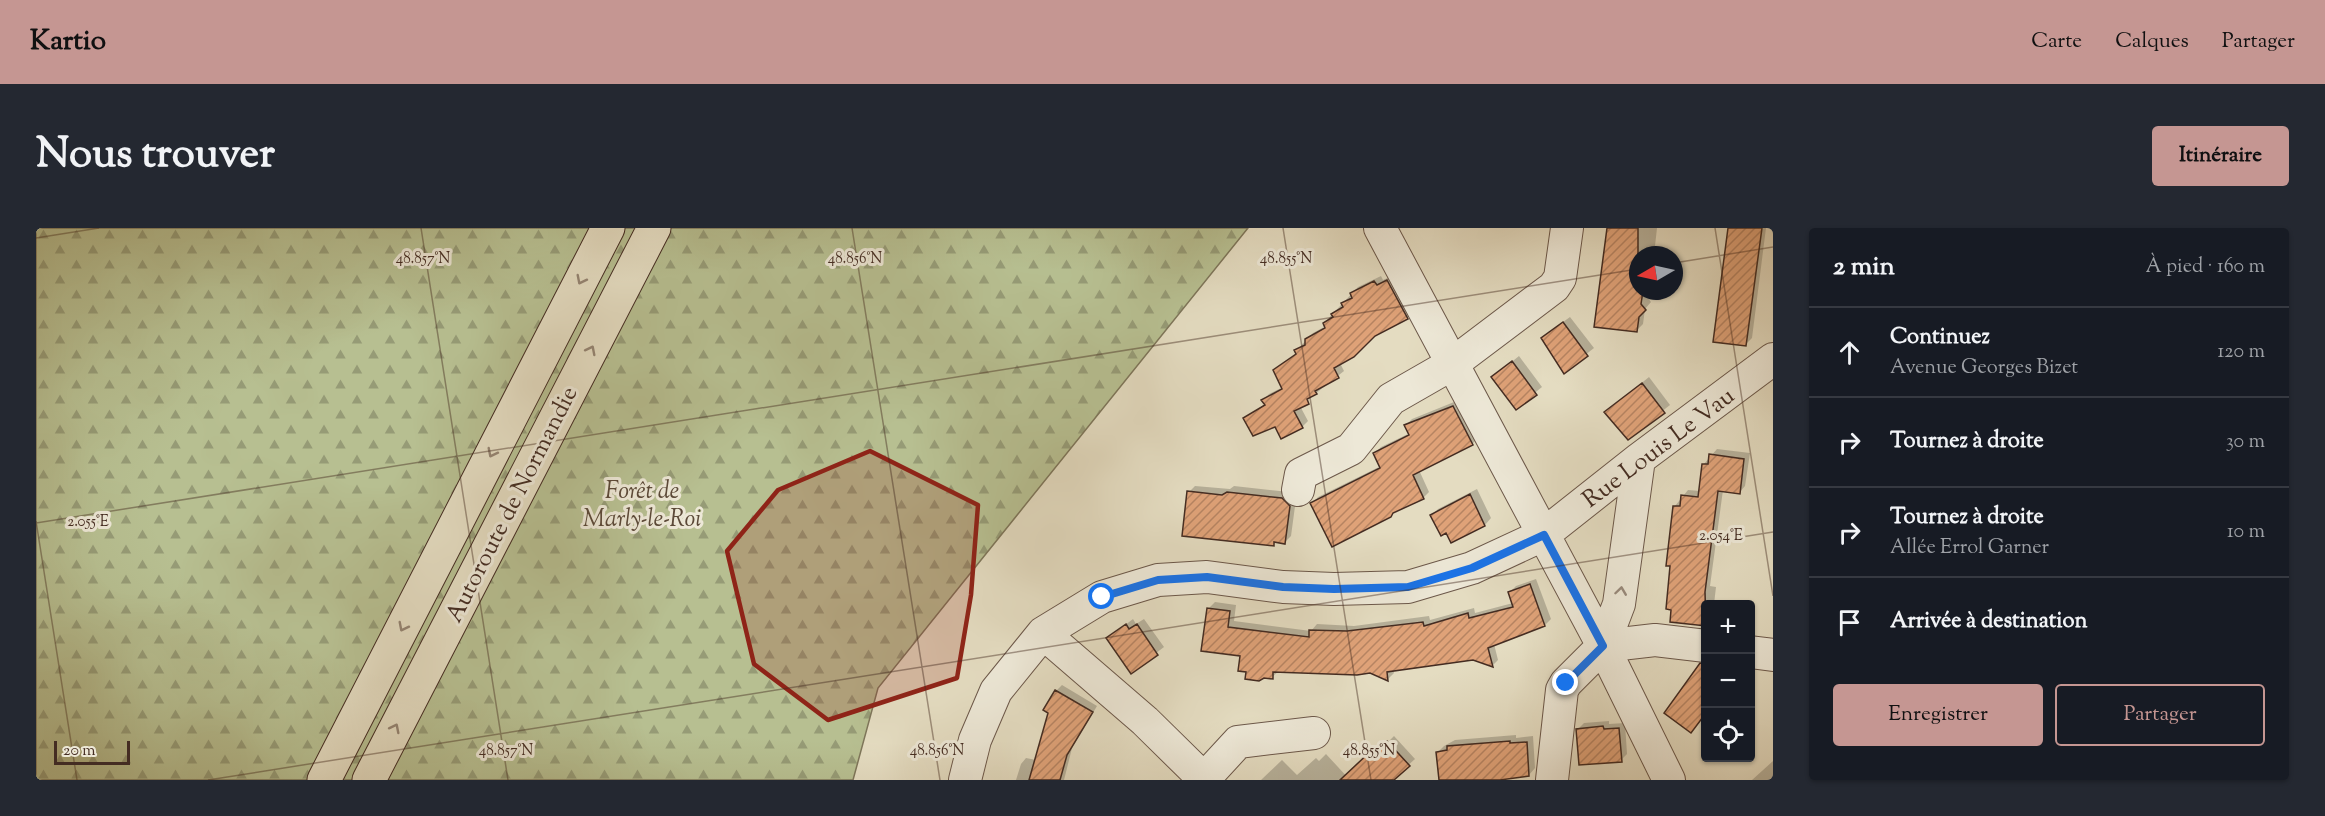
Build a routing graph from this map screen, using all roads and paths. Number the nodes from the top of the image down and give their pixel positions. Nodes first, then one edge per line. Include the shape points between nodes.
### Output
1 (608, 228) edge
2 (654, 228) edge
3 (1380, 228) edge
4 (1567, 228) edge
5 (1773, 359) edge
6 (1452, 363) junction
7 (1639, 459) junction
8 (1298, 490) dead end
9 (1544, 535) junction
10 (1043, 633) junction
11 (1701, 645) edge
12 (1603, 646) junction
13 (1755, 653) edge
14 (1773, 655) edge
15 (1314, 733) dead end
16 (324, 780) edge
17 (369, 780) edge
18 (965, 780) edge
19 (1204, 780) edge
20 (1552, 780) edge
21 (1669, 780) edge

1 -> 16 highway, Autoroute de Normandie
17 -> 2 highway, Autoroute de Normandie
3 - 6 street
4 - 6 street via 1560,278 1554,287
5 - 7 street, Rue Louis Le Vau
6 - 8 street via 1391,399 1351,449 1301,474
6 - 9 street
7 - 9 street, Rue Louis Le Vau
12 -> 7 street via 1619,604
9 - 10 street, Rue Louis Le Vau via 1472,568 1408,587 1283,587 1207,577 1158,580 1102,597
9 - 12 street
10 - 18 street, Rue Louis Le Vau via 996,691 975,740
10 - 19 street via 1146,721
11 - 12 street via 1655,640
12 - 20 street via 1562,690
12 - 21 street
13 - 14 street
15 - 19 street via 1238,742

